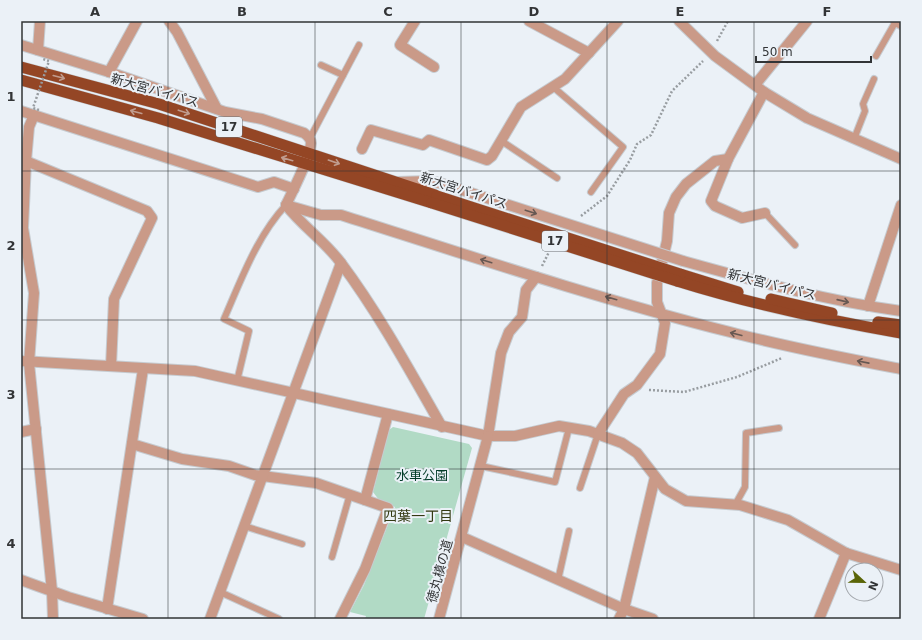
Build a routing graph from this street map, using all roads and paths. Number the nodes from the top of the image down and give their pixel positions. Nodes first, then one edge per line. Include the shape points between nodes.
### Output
1 (40, 21) edge
2 (136, 21) edge
3 (168, 21) edge
4 (415, 21) edge
5 (529, 21) edge
6 (618, 21) edge
7 (679, 21) edge
8 (728, 21) edge
9 (807, 21) edge
10 (896, 21) edge
11 (901, 24) edge
12 (21, 45) edge
13 (359, 45) dead end
14 (38, 50) junction
15 (711, 52) junction
16 (589, 53) junction
17 (876, 56) dead end
18 (43, 59) dead end
19 (321, 65) dead end
20 (21, 67) edge
21 (434, 67) dead end
22 (109, 72) junction
23 (343, 75) junction
24 (874, 79) dead end
25 (21, 80) edge
26 (755, 85) junction
27 (552, 86) junction
28 (764, 92) junction
29 (217, 109) junction
30 (21, 111) edge
31 (37, 113) junction
32 (310, 138) junction
33 (854, 139) junction
34 (500, 140) junction
35 (362, 149) dead end
36 (309, 153) junction
37 (728, 159) junction
38 (901, 159) edge
39 (26, 161) junction
40 (304, 164) junction
41 (557, 178) dead end
42 (393, 182) junction
43 (294, 189) junction
44 (591, 192) dead end
45 (433, 199) junction
46 (286, 205) junction
47 (901, 205) edge
48 (765, 213) joint
49 (582, 215) dead end
50 (795, 245) dead end
51 (341, 262) junction
52 (536, 276) junction
53 (678, 278) junction
54 (868, 306) junction
55 (901, 310) edge
56 (661, 313) junction
57 (901, 325) edge
58 (901, 333) edge
59 (783, 358) dead end
60 (25, 362) edge
61 (111, 366) junction
62 (143, 369) junction
63 (901, 369) edge
64 (237, 381) junction
65 (630, 388) junction
66 (293, 393) junction
67 (388, 414) junction
68 (442, 427) junction
69 (569, 428) junction
70 (779, 428) dead end
71 (36, 429) junction
72 (21, 432) edge
73 (598, 434) junction
74 (488, 436) junction
75 (132, 444) junction
76 (481, 466) junction
77 (263, 475) junction
78 (655, 477) junction
79 (580, 488) dead end
80 (350, 494) junction
81 (365, 500) junction
82 (735, 505) junction
83 (244, 526) junction
84 (569, 531) dead end
85 (462, 537) junction
86 (302, 544) dead end
87 (846, 553) junction
88 (332, 557) dead end
89 (901, 570) edge
90 (21, 580) edge
91 (558, 580) junction
92 (52, 591) junction
93 (220, 592) junction
94 (107, 609) junction
95 (624, 609) junction
96 (138, 618) edge
97 (53, 619) edge
98 (210, 619) edge
99 (279, 619) edge
100 (340, 619) edge
101 (439, 619) edge
102 (619, 619) edge
103 (653, 619) edge
104 (819, 619) edge

1 - 14 street
2 - 22 street
3 - 29 street via 177,32
4 - 21 street via 400,45
5 - 16 street
6 - 16 street
7 - 15 street
8 - 15 path
9 - 26 street
10 - 11 street
10 - 17 lane
12 - 14 street
13 - 23 lane
14 - 22 street
15 - 26 street
15 - 49 path via 672,91 650,135 637,144 607,196
16 - 27 street via 565,79
18 - 31 path, bridge via 49,61 33,108
19 - 23 lane
20 -> 36 highway, 新大宮バイパス / 17 via 158,104
22 - 29 street
23 - 32 lane
24 - 33 lane via 863,104 865,111
40 -> 25 highway, 新大宮バイパス / 17 via 158,118
26 - 28 street
27 - 34 street via 521,107
27 - 44 lane via 623,147
28 - 33 street via 807,118
28 - 37 street
29 - 32 street via 262,119 304,133
30 - 31 street
31 - 39 street via 30,127
31 - 43 street via 258,187 274,182
32 - 36 street
33 - 38 street
34 - 35 street via 492,156 487,160 429,140 423,145 371,130
34 - 41 lane
36 - 40 street
36 -> 42 highway, 新大宮バイパス / 17
37 - 48 street via 712,203 742,218
37 - 56 street via 715,161 686,184 670,210 667,241 657,283 657,302
39 - 60 street via 23,228 34,294
39 - 61 street via 147,211 152,218 114,299
40 - 43 street
40 - 45 highway, 新大宮バイパス / 17
42 - 45 highway, 新大宮バイパス / 17
42 -> 54 street, 17, bridge via 440,183 683,261 756,281
43 - 46 street
45 - 53 highway, 新大宮バイパス / 17, bridge
46 - 51 street
52 -> 46 street via 341,216 321,215
46 - 64 lane via 276,216 249,263 224,319 249,331
47 - 54 street
48 - 50 lane
51 - 66 street
51 - 68 street via 375,311
56 -> 52 street
52 - 74 street, 徳丸槙の道 via 526,290 522,317 509,332 501,353
53 - 57 highway, 新大宮バイパス / 17 via 868,321
53 - 58 highway, 新大宮バイパス / 17 via 741,300 803,315
54 - 55 street, 17
63 -> 56 street via 793,348
56 - 65 street via 665,323 660,354 637,385
59 - 65 path via 737,377 684,392
60 - 61 street
60 - 71 street
61 - 62 street
62 - 64 street via 195,371
62 - 75 street
64 - 66 street
65 - 73 street
66 - 67 street
66 - 77 street
67 - 68 street
67 - 81 street
68 - 74 street
69 - 73 street
69 - 74 street via 559,426 515,436
69 - 76 lane via 555,482
70 - 82 lane via 746,433 745,487
71 - 72 street
71 - 92 street
73 - 78 street via 622,443 637,453
73 - 79 lane
74 - 76 street, 徳丸槙の道
75 - 77 street via 182,459 229,466 255,475
75 - 94 street
76 - 85 street, 徳丸槙の道
77 - 80 street via 316,483
77 - 83 street
78 - 82 street via 665,489 686,501
78 - 95 street
80 - 81 street
80 - 88 lane
81 - 100 street via 388,508 365,568
82 - 87 street via 788,520
83 - 86 lane
83 - 93 street
84 - 91 lane
85 - 91 street
85 - 101 street, 徳丸槙の道
87 - 89 street
87 - 104 street
90 - 92 street
91 - 95 street
92 - 94 street
92 - 97 street
93 - 98 street
93 - 99 lane
94 - 96 street
95 - 102 street
95 - 103 street

